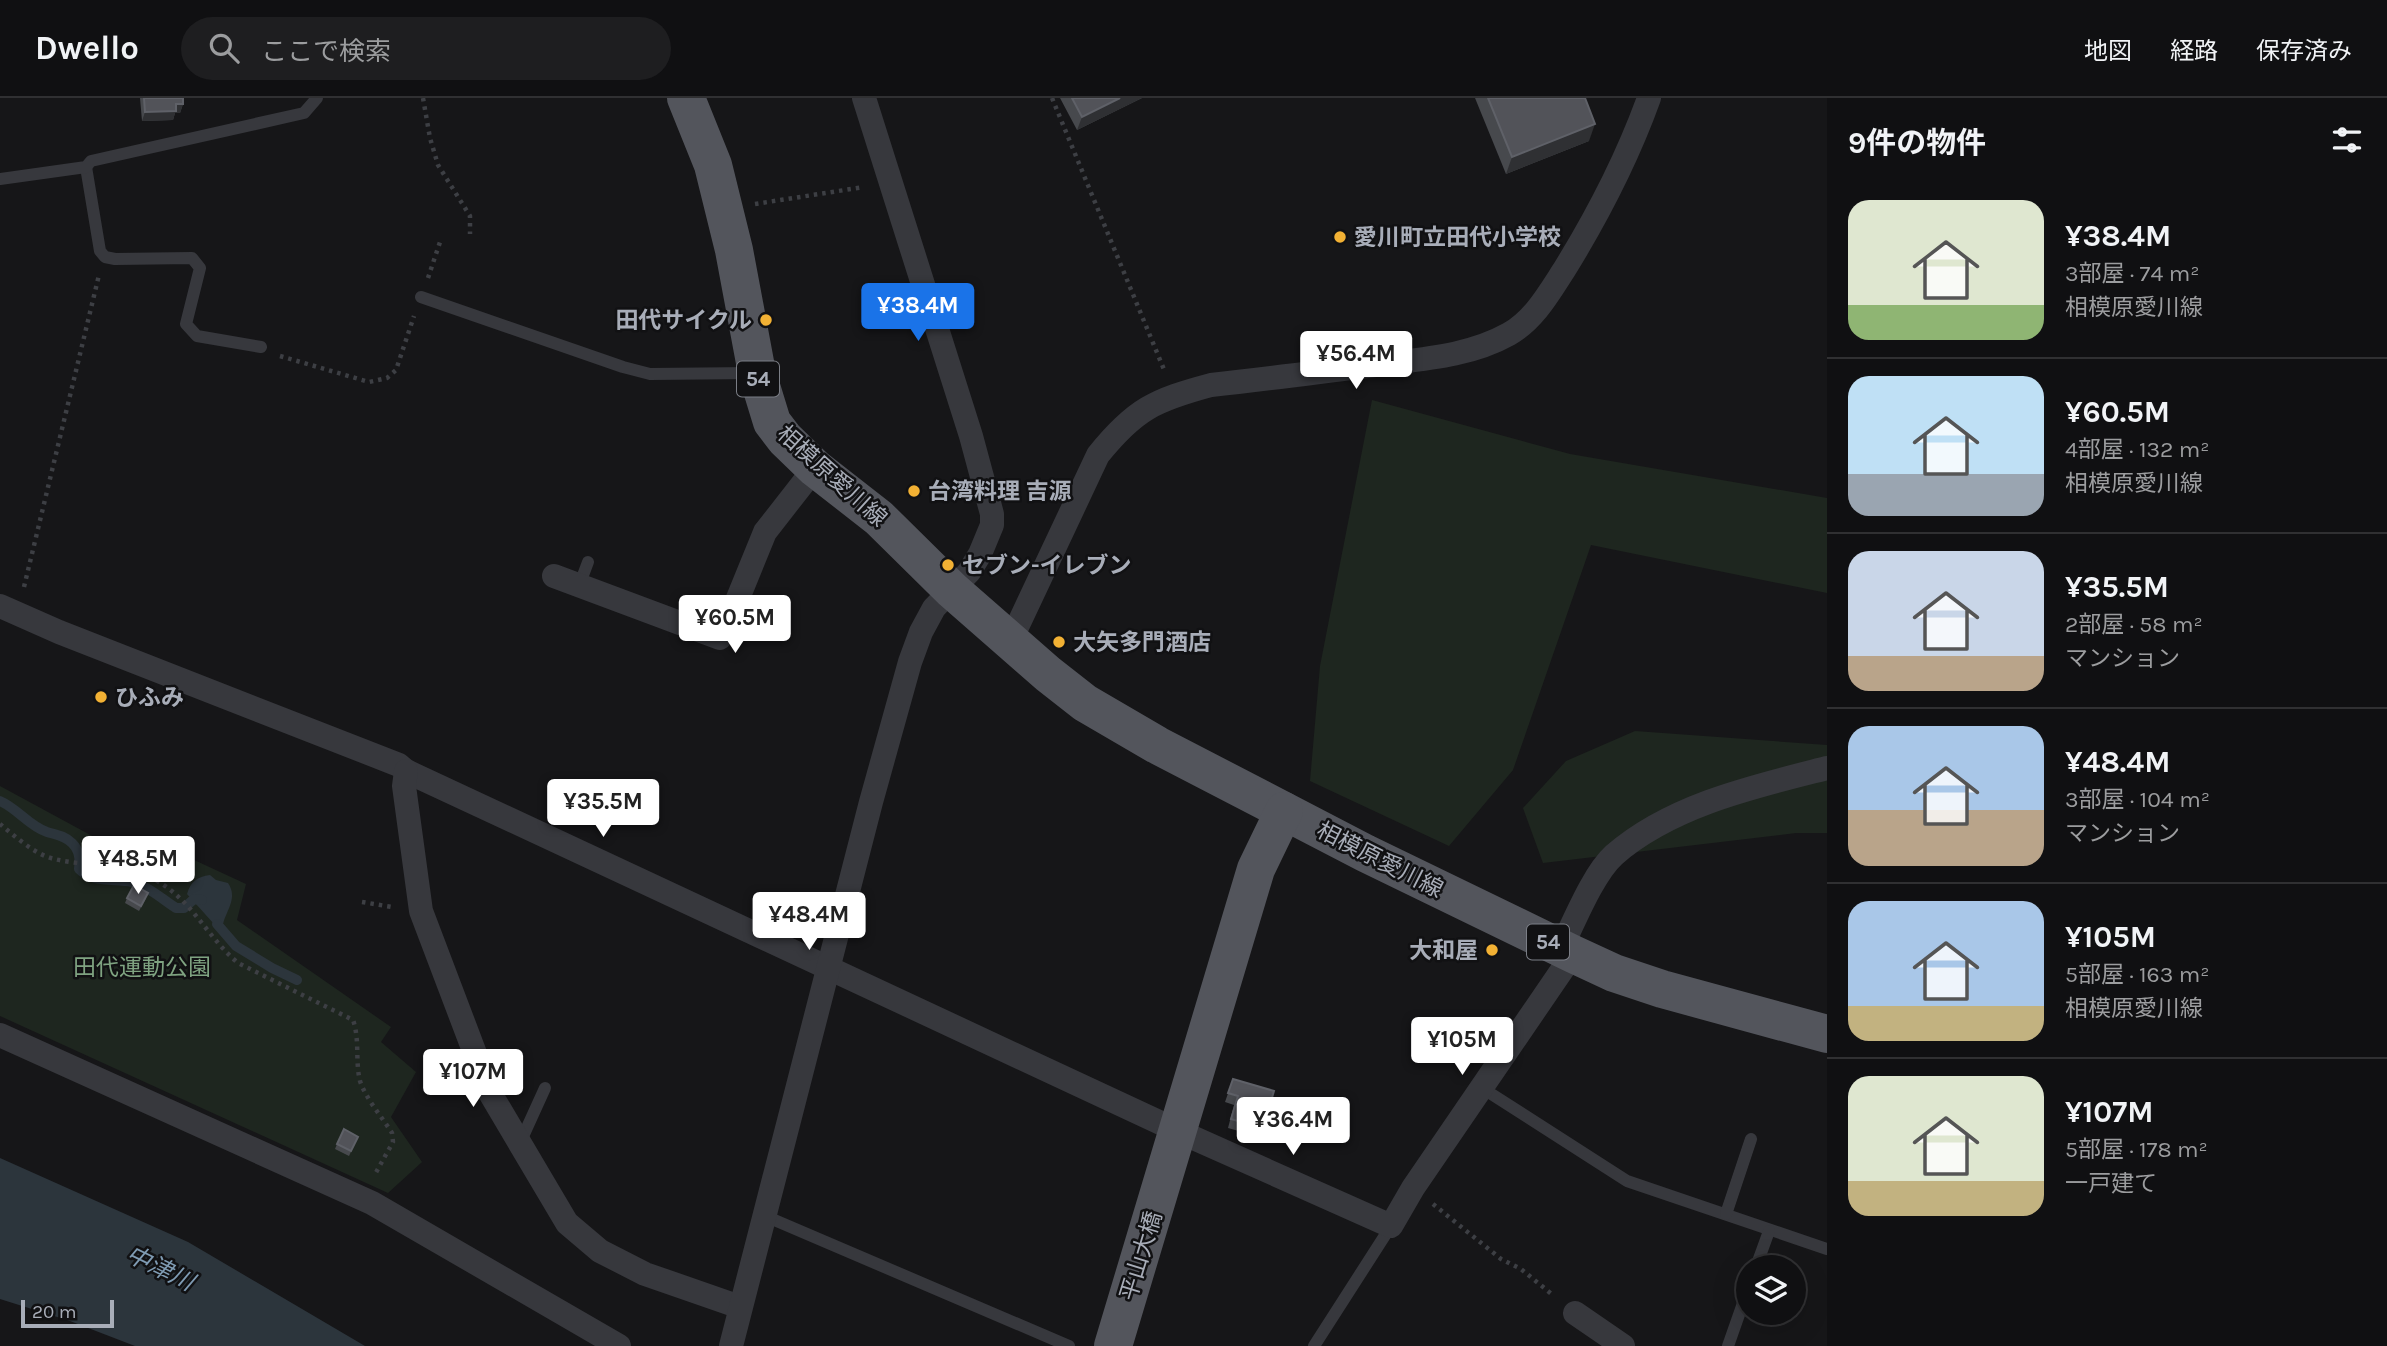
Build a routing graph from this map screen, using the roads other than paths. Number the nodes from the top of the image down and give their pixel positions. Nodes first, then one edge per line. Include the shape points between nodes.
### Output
1 (317, 98) edge
2 (686, 98) edge
3 (864, 98) edge
4 (1648, 98) edge
5 (86, 167) junction
6 (0, 179) edge
7 (421, 297) road end
8 (261, 347) road end
9 (757, 373) junction
10 (815, 468) junction
11 (588, 562) dead end
12 (554, 576) dead end
13 (579, 586) junction
14 (952, 590) junction
15 (8, 610) edge
16 (1010, 642) junction
17 (1827, 768) edge
18 (406, 771) junction
19 (1284, 811) junction
20 (1567, 951) junction
21 (828, 970) junction
22 (1827, 1034) edge
23 (0, 1035) edge
24 (545, 1088) dead end
25 (1482, 1088) junction
26 (1751, 1139) dead end
27 (520, 1143) junction
28 (1173, 1148) junction
29 (1726, 1214) junction
30 (765, 1216) junction
31 (1391, 1226) junction
32 (1769, 1231) junction
33 (1827, 1250) edge
34 (1760, 1255) edge
35 (740, 1307) junction
36 (1575, 1313) road end
37 (1736, 1323) edge
38 (620, 1346) edge
39 (730, 1346) edge
40 (1069, 1346) edge
41 (1113, 1346) edge
42 (1314, 1346) edge
43 (1622, 1346) edge
44 (1728, 1346) edge

1 - 5 lane via 304,113 91,161
2 - 9 main road, 相模原愛川線 / 54 via 713,164
3 - 14 street via 992,514 980,554
4 - 16 street via 1636,134 1580,243 1532,315 1511,333 1472,351 1211,385 1174,395 1141,411 1119,429 1098,455
5 - 6 lane
5 - 8 lane via 100,251 105,257 192,258 200,268 186,324 197,336
7 - 9 lane via 650,374
9 - 10 main road, 相模原愛川線 / 54 via 772,422
10 - 13 street via 765,532 720,638
10 - 14 main road, 相模原愛川線 / 54 via 879,518
11 - 13 lane
12 - 13 street
14 - 16 main road, 54
14 - 21 street via 934,608 910,662
15 - 18 street
16 - 19 main road, 54 via 1085,703
17 - 20 street via 1739,790 1660,824 1613,856 1599,874
18 - 21 street
18 - 27 street via 404,786 421,911 489,1093
19 - 20 main road, 相模原愛川線 / 54
19 - 28 main road via 1256,869
20 - 22 main road, 相模原愛川線 / 54 via 1662,989
20 - 25 street
21 - 28 street
21 - 30 street
23 - 38 street via 361,1198
24 - 27 lane
25 - 29 lane via 1627,1181
25 - 31 street
26 - 29 lane
27 - 35 street via 567,1223 600,1251 645,1274
28 - 31 street
28 - 41 main road, 平山大橋
29 - 32 lane
30 - 35 street
30 - 40 lane
31 - 42 lane
32 - 33 lane
32 - 34 lane
35 - 39 street
36 - 43 street
37 - 44 lane

